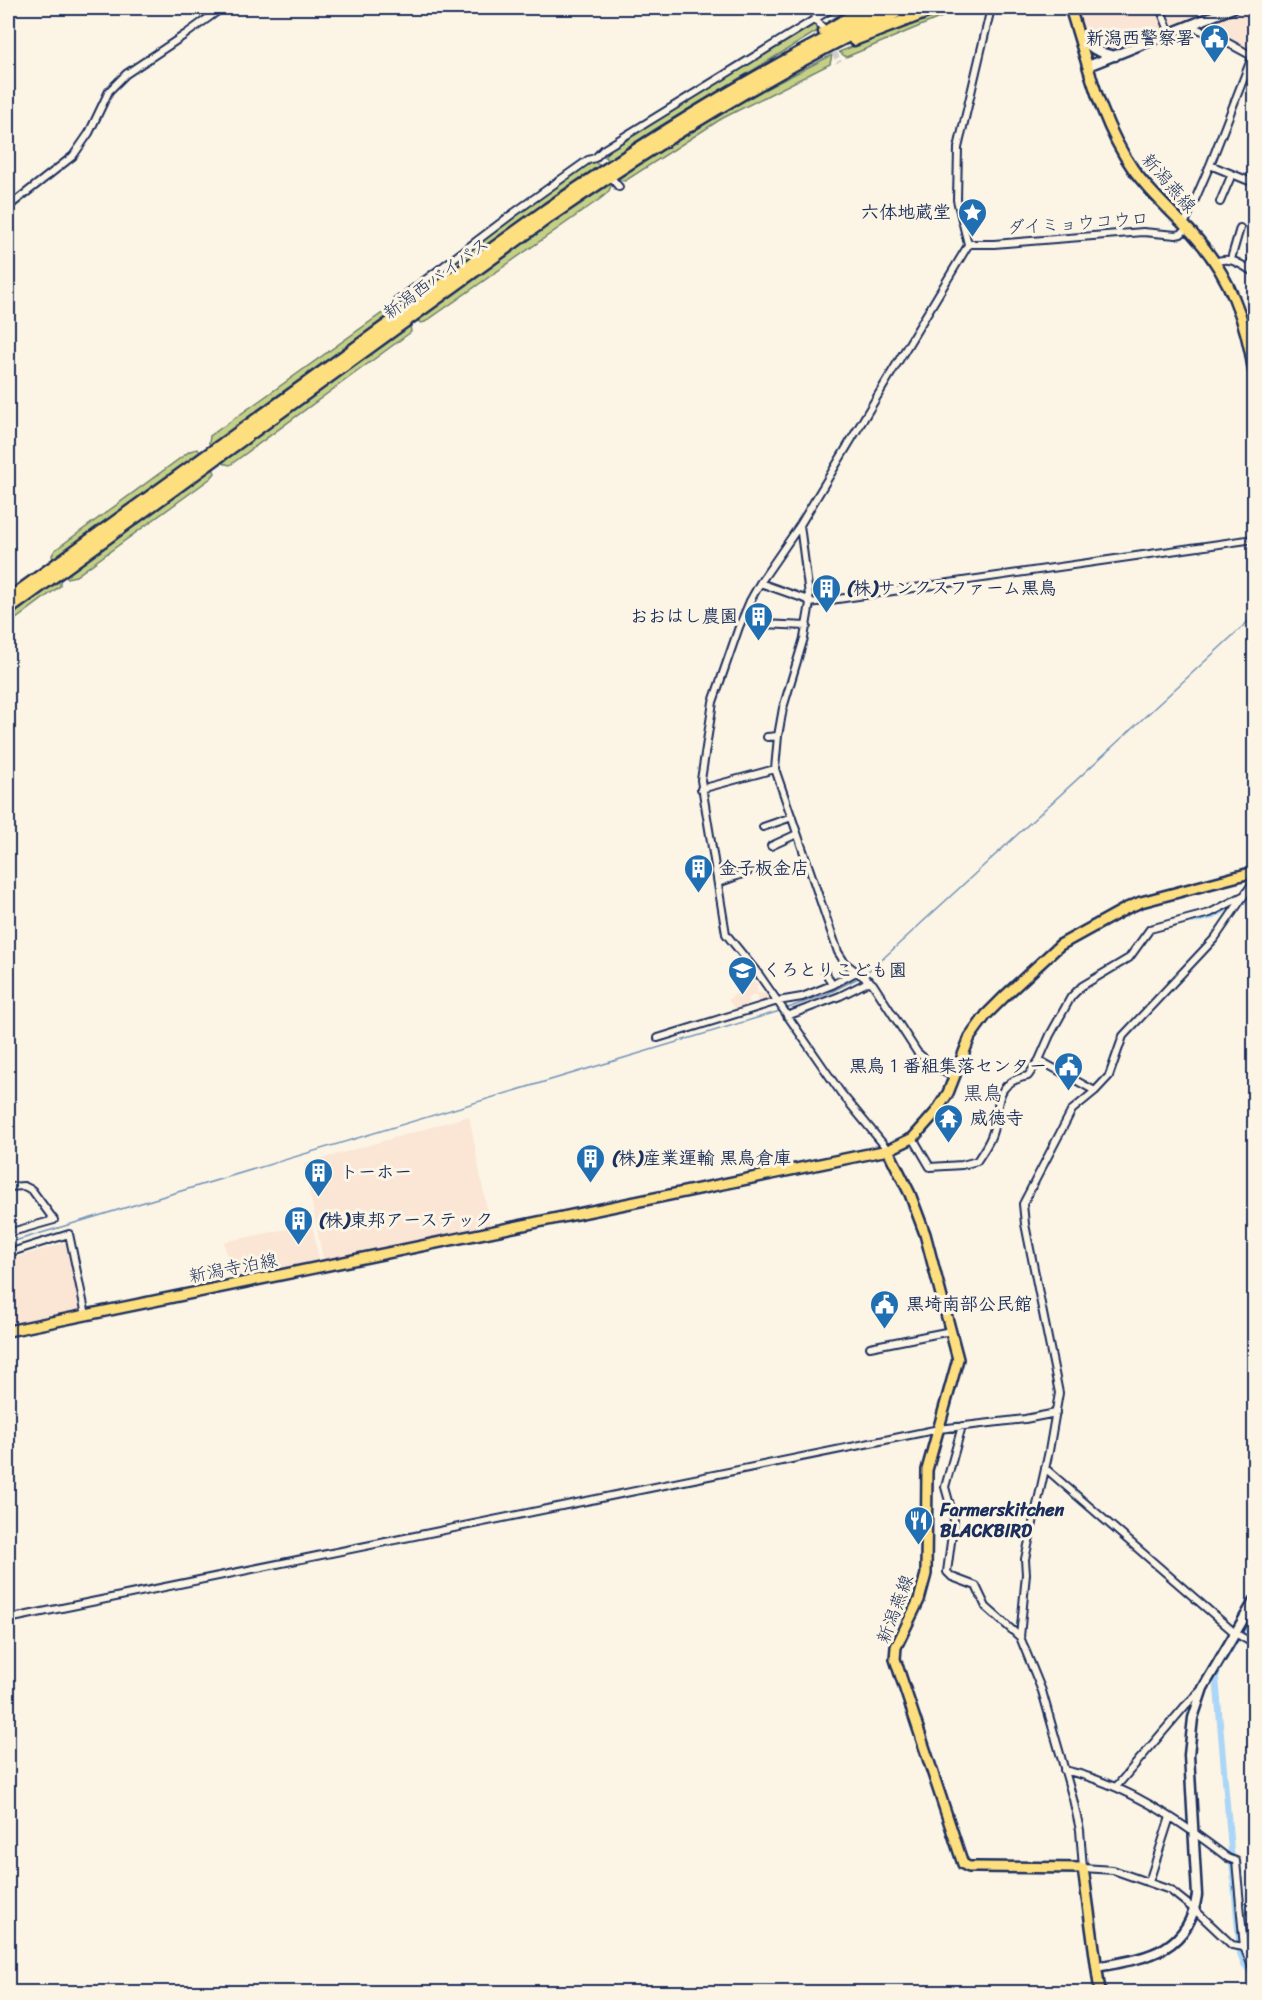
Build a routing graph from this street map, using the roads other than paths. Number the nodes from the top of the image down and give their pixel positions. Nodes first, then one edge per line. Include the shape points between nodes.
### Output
1 (222, 8) edge
2 (833, 8) edge
3 (866, 8) edge
4 (887, 8) edge
5 (906, 8) edge
6 (938, 8) edge
7 (991, 8) edge
8 (1070, 8) edge
9 (1160, 8) edge
10 (1233, 8) edge
11 (815, 18) junction
12 (820, 26) dead end
13 (1190, 26) junction
14 (1170, 33) junction
15 (1079, 34) junction
16 (1116, 56) junction
17 (1253, 57) edge
18 (1088, 66) junction
19 (760, 78) junction
20 (595, 158) junction
21 (600, 164) dead end
22 (1210, 165) junction
23 (1232, 174) junction
24 (613, 180) dead end
25 (1254, 183) edge
26 (619, 187) dead end
27 (1220, 202) dead end
28 (8, 207) edge
29 (1185, 227) junction
30 (1240, 228) dead end
31 (968, 244) junction
32 (1254, 257) edge
33 (1231, 259) junction
34 (1215, 262) junction
35 (1251, 271) edge
36 (396, 302) dead end
37 (1254, 373) edge
38 (800, 525) junction
39 (1254, 539) edge
40 (760, 583) junction
41 (8, 599) edge
42 (810, 603) junction
43 (8, 610) edge
44 (763, 624) dead end
45 (807, 626) junction
46 (778, 736) junction
47 (767, 737) dead end
48 (775, 769) junction
49 (701, 789) junction
50 (792, 817) junction
51 (763, 827) dead end
52 (797, 834) junction
53 (771, 846) dead end
54 (748, 872) dead end
55 (1254, 872) edge
56 (1254, 881) edge
57 (718, 883) junction
58 (1243, 896) junction
59 (824, 969) dead end
60 (857, 973) junction
61 (868, 980) junction
62 (832, 985) junction
63 (779, 1003) junction
64 (787, 1015) junction
65 (658, 1038) dead end
66 (1039, 1060) junction
67 (954, 1077) junction
68 (1095, 1091) junction
69 (913, 1138) junction
70 (888, 1150) junction
71 (8, 1187) edge
72 (8, 1233) edge
73 (8, 1253) edge
74 (86, 1315) junction
75 (8, 1331) edge
76 (951, 1331) junction
77 (870, 1347) dead end
78 (1056, 1413) junction
79 (963, 1426) junction
80 (939, 1429) junction
81 (1045, 1468) junction
82 (1254, 1601) edge
83 (8, 1619) edge
84 (1235, 1633) junction
85 (1020, 1637) junction
86 (1254, 1644) edge
87 (1203, 1688) junction
88 (1064, 1770) junction
89 (1116, 1787) junction
90 (1170, 1817) junction
91 (1194, 1834) junction
92 (1083, 1868) junction
93 (1149, 1882) junction
94 (1195, 1910) junction
95 (1244, 1947) junction
96 (1097, 1967) junction
97 (1254, 1971) edge
98 (1100, 1992) edge

1 - 28 street via 126,74 109,91 73,156
2 - 11 street
3 - 19 highway via 798,46
4 - 19 highway, 新潟西バイパス
5 - 19 highway, 新潟西バイパス
6 - 19 highway via 879,29 807,63
7 - 31 street via 958,148 957,200
8 - 15 main road, 新潟燕線
9 - 14 street
10 - 13 street
11 - 12 street
11 - 20 street
13 - 14 street
13 - 17 street
14 - 16 street
15 - 16 street via 1097,52
15 - 18 main road, 新潟燕線
16 - 18 street
17 - 22 street
18 - 29 main road, 新潟燕線 via 1101,108 1125,156 1149,190
19 - 41 highway, 新潟西バイパス via 658,134 547,209
19 - 43 highway, 新潟西バイパス via 552,215
20 - 21 street
20 - 36 street via 515,212
22 - 23 street
22 - 29 street
23 - 25 street
23 - 27 street
24 - 26 street
29 - 31 street, ダイミョウコウロ via 1176,235 1143,232
29 - 34 main road, 新潟燕線
30 - 33 street
31 - 38 street
32 - 35 street
33 - 34 street
33 - 35 street
34 - 37 main road, 新潟燕線 via 1238,307
38 - 40 street
38 - 42 street
39 - 42 street
40 - 42 street
40 - 49 street via 739,627 713,702
42 - 45 street
44 - 45 street
45 - 46 street
46 - 47 street
46 - 48 street
48 - 49 street
48 - 50 street
49 - 57 street
50 - 51 street
50 - 52 street
52 - 53 street
52 - 60 street via 838,952
54 - 57 street
55 - 67 main road via 1142,902 1060,945 986,1015 970,1037
56 - 58 street
57 - 63 street via 726,934
58 - 66 street via 1210,913 1150,929 1129,958 1071,997
58 - 68 street via 1213,941 1123,1036 1108,1076
59 - 62 street
60 - 61 street
60 - 62 street
61 - 64 street via 840,996
61 - 67 street via 917,1052
62 - 63 street
63 - 64 street
63 - 65 street
64 - 70 street via 841,1093
66 - 68 street
66 - 69 street via 1028,1076 1002,1089 990,1142 977,1161 962,1166 930,1167
67 - 69 main road via 936,1112
68 - 78 street via 1072,1110 1023,1204 1059,1393
69 - 70 main road, 新潟寺泊線
70 - 74 main road, 新潟寺泊線
70 - 76 main road, 新潟燕線 via 919,1215
71 - 72 street via 32,1190 54,1220
73 - 74 street via 69,1234
74 - 75 main road, 新潟寺泊線
76 - 77 street
76 - 80 main road, 新潟燕線 via 958,1359
78 - 79 street
78 - 81 street
79 - 80 street
79 - 85 street via 945,1487 954,1519 947,1572 976,1586 986,1607
80 - 83 street
80 - 92 main road, 新潟燕線 via 927,1470 926,1575 920,1600 896,1647 895,1659 960,1858 969,1867
81 - 84 street
81 - 85 street via 1025,1559
82 - 84 street
84 - 86 street
84 - 87 street
85 - 88 street via 1042,1691
87 - 89 street
87 - 91 street via 1196,1705 1189,1755
88 - 89 street
88 - 92 street via 1080,1830
89 - 90 street
90 - 91 street
90 - 93 street
91 - 94 street
91 - 95 street via 1236,1861
92 - 93 street via 1113,1870
92 - 96 main road
93 - 94 street via 1170,1890
94 - 95 street via 1232,1945
94 - 96 street via 1189,1925 1170,1946 1154,1955
95 - 97 street
96 - 98 main road

